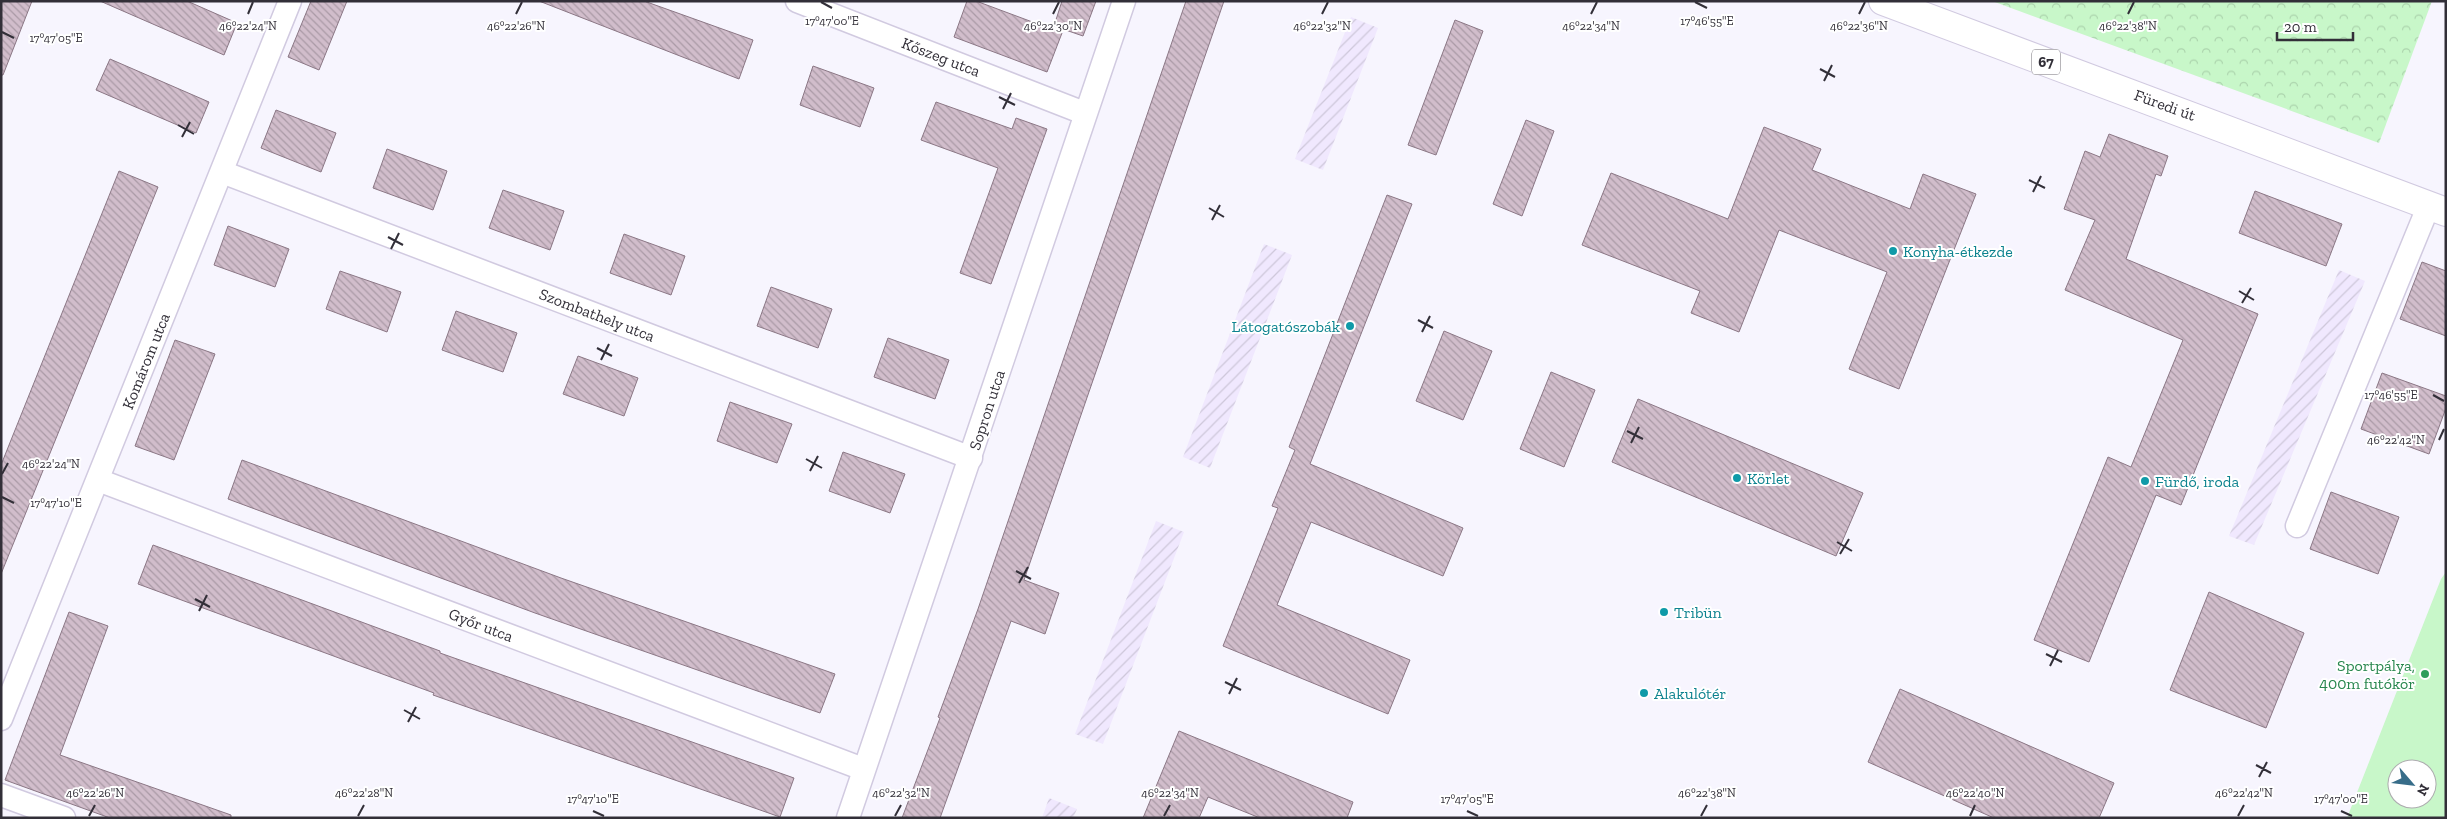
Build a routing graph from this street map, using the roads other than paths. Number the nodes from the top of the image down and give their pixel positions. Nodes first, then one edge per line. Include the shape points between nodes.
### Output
1 (290, 1) edge
2 (797, 1) edge
3 (1124, 1) edge
4 (1882, 1) edge
5 (1084, 113) junction
6 (222, 172) junction
7 (2437, 209) edge
8 (971, 458) junction
9 (98, 480) junction
10 (2297, 526) dead end
11 (1, 719) edge
12 (864, 769) junction
13 (1, 796) edge
14 (64, 818) edge
15 (848, 818) edge

1 - 6 street, Komárom utca
2 - 5 street, Kőszeg utca
3 - 5 street, Sopron utca
4 - 7 main road, Füredi út / 67
5 - 8 street, Sopron utca
6 - 8 street, Szombathely utca
6 - 9 street, Komárom utca
7 - 10 street
8 - 12 street, Sopron utca
9 - 11 street, Komárom utca
9 - 12 street, Győr utca
12 - 15 street, Sopron utca
13 - 14 street

